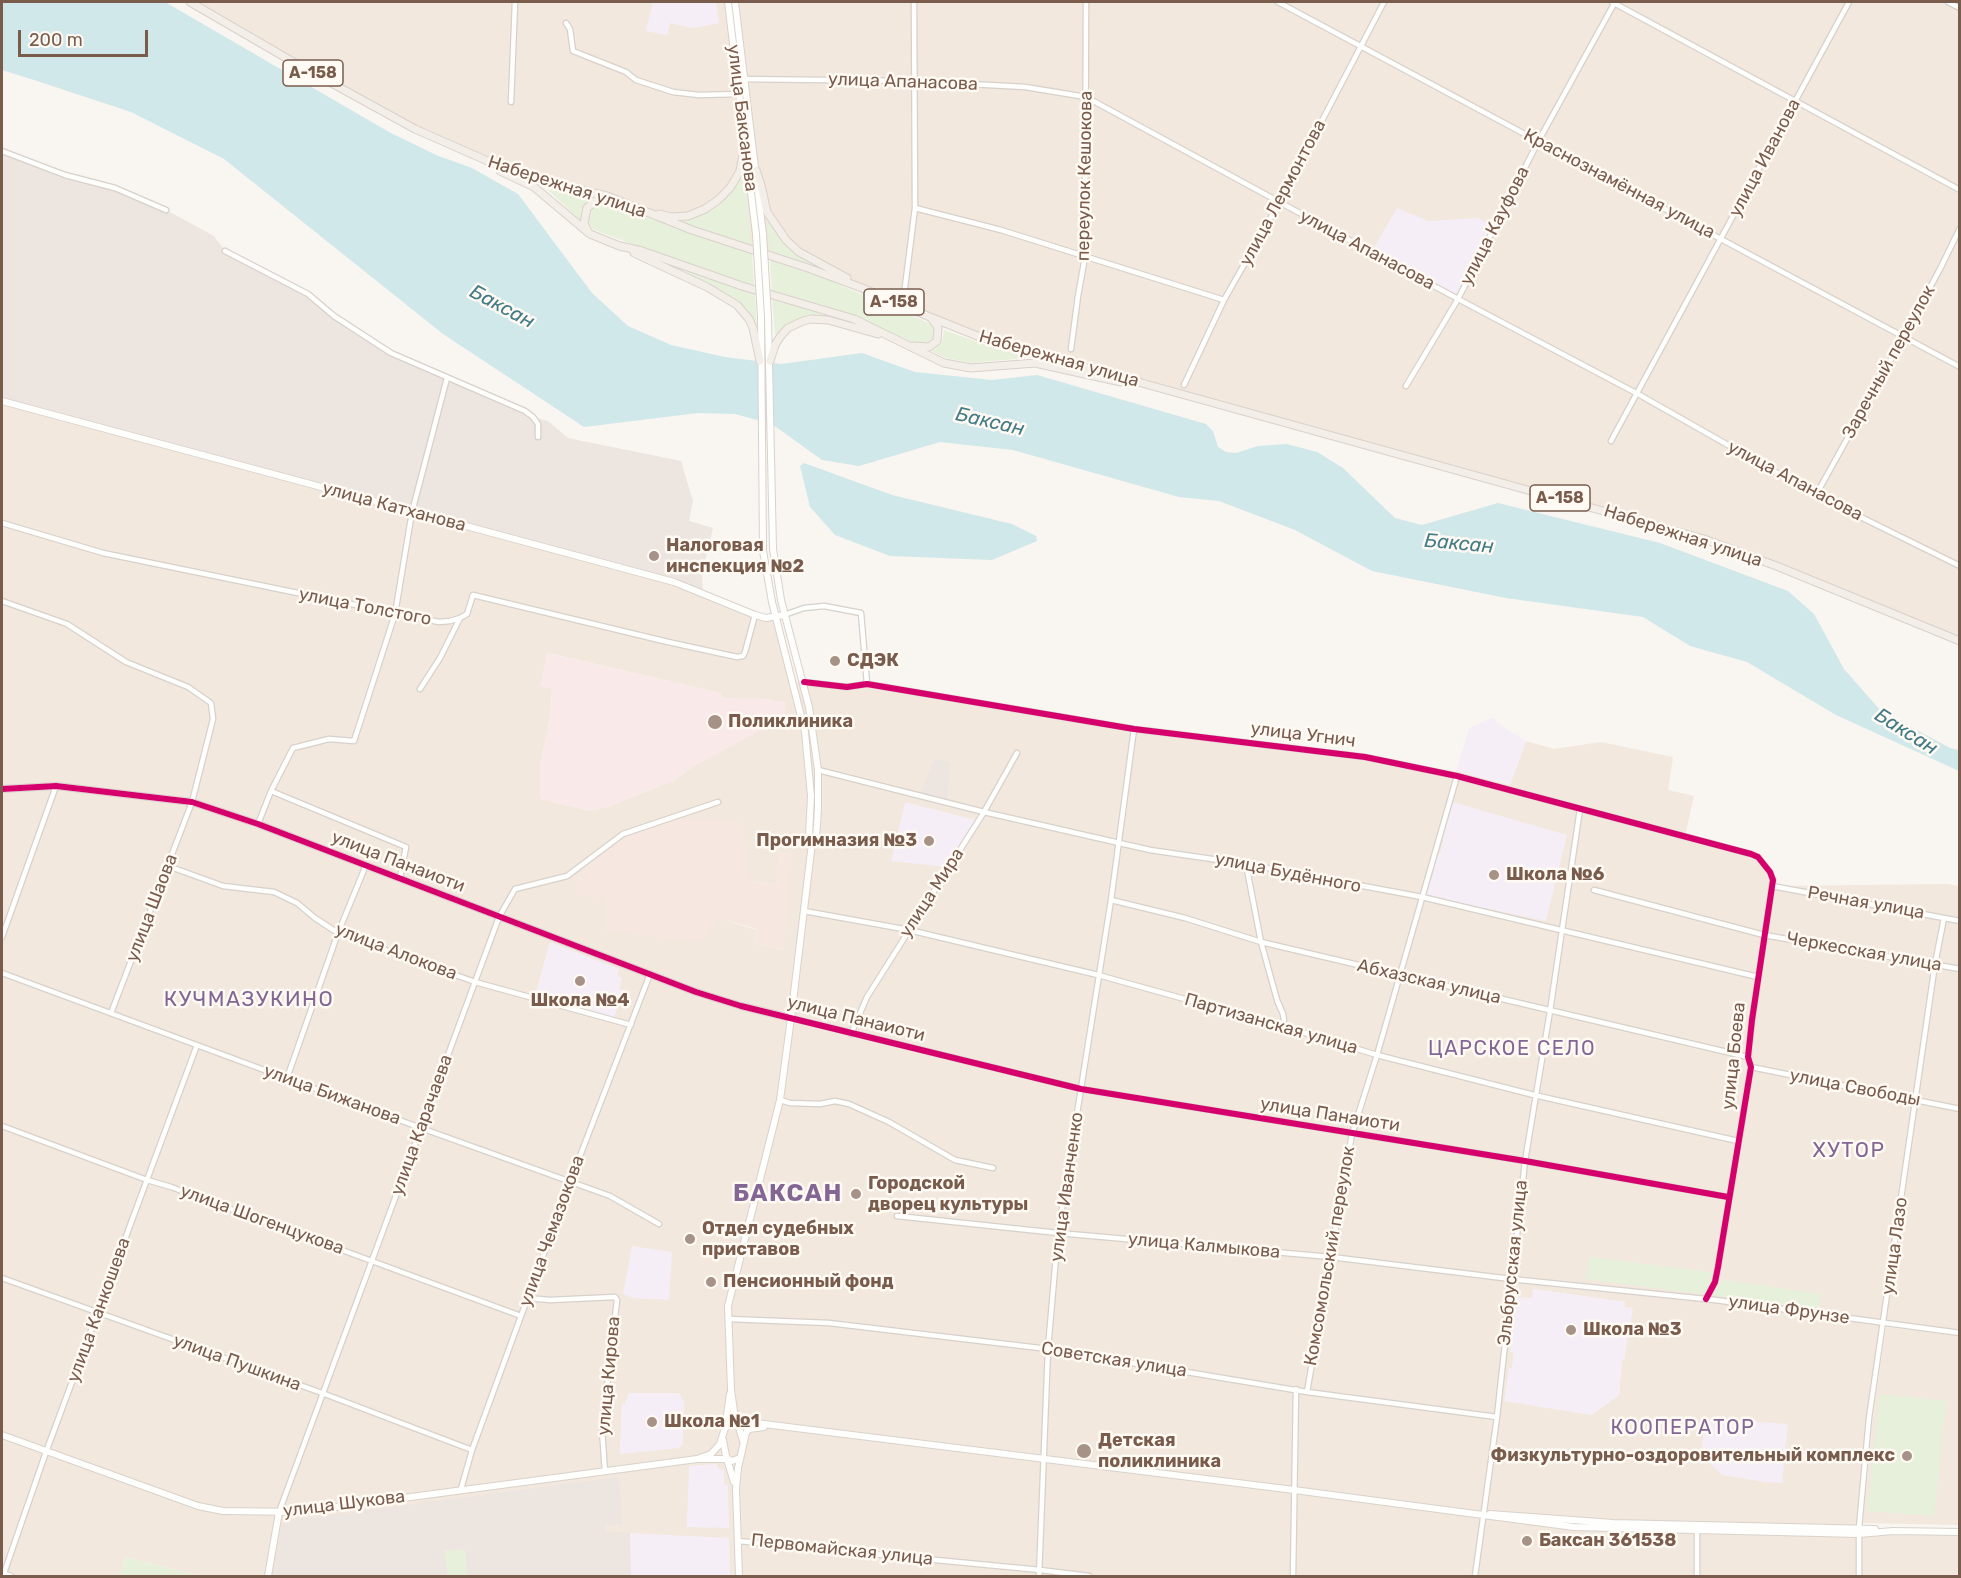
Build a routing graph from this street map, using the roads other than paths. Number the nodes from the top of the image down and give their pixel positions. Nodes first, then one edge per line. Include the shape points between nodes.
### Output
1 (190, 2) edge
2 (515, 2) edge
3 (728, 2) edge
4 (735, 2) edge
5 (914, 2) edge
6 (1086, 2) edge
7 (1278, 2) edge
8 (1384, 2) edge
9 (1614, 2) edge
10 (1849, 2) edge
11 (1948, 2) edge
12 (1959, 8) edge
13 (566, 23) dead end
14 (1361, 46) junction
15 (745, 78) junction
16 (736, 79) junction
17 (914, 81) junction
18 (739, 94) junction
19 (1086, 97) junction
20 (1794, 101) junction
21 (511, 102) dead end
22 (1539, 140) junction
23 (439, 141) junction
24 (746, 142) junction
25 (2, 151) edge
26 (756, 170) junction
27 (1959, 190) edge
28 (616, 200) junction
29 (1279, 202) junction
30 (915, 208) junction
31 (165, 210) dead end
32 (640, 210) junction
33 (1959, 228) edge
34 (590, 234) junction
35 (759, 234) junction
36 (1722, 239) junction
37 (620, 246) junction
38 (225, 251) dead end
39 (1085, 257) junction
40 (862, 288) junction
41 (904, 295) dead end
42 (1458, 299) junction
43 (1224, 300) junction
44 (765, 317) junction
45 (930, 317) junction
46 (1904, 336) junction
47 (890, 338) junction
48 (902, 344) junction
49 (1071, 349) dead end
50 (760, 361) junction
51 (770, 361) junction
52 (1959, 367) edge
53 (447, 378) junction
54 (1184, 385) dead end
55 (1150, 386) junction
56 (1406, 386) dead end
57 (1638, 394) junction
58 (2, 401) edge
59 (538, 437) dead end
60 (1611, 441) dead end
61 (1816, 495) junction
62 (412, 512) junction
63 (2, 523) edge
64 (1959, 566) edge
65 (2, 601) edge
66 (395, 614) junction
67 (755, 615) junction
68 (784, 615) junction
69 (776, 616) junction
70 (460, 618) junction
71 (1959, 641) edge
72 (804, 682) junction
73 (867, 684) junction
74 (420, 689) dead end
75 (1134, 729) junction
76 (1017, 753) dead end
77 (818, 770) junction
78 (1457, 776) junction
79 (56, 786) junction
80 (2, 789) edge
81 (271, 791) junction
82 (192, 802) junction
83 (718, 802) dead end
84 (1580, 809) junction
85 (984, 812) junction
86 (258, 824) junction
87 (1119, 842) junction
88 (812, 843) junction
89 (1246, 864) junction
90 (168, 866) junction
91 (366, 866) junction
92 (400, 878) junction
93 (1772, 886) junction
94 (1594, 890) dead end
95 (1422, 897) junction
96 (1111, 900) junction
97 (804, 911) junction
98 (499, 917) junction
99 (1944, 918) junction
100 (1959, 921) edge
101 (909, 930) junction
102 (1562, 932) junction
103 (338, 933) junction
104 (1764, 935) junction
105 (2, 937) edge
106 (1261, 942) junction
107 (1935, 964) junction
108 (1959, 969) edge
109 (2, 973) edge
110 (650, 974) junction
111 (1098, 975) junction
112 (1400, 975) junction
113 (1758, 977) junction
114 (475, 982) junction
115 (1550, 1011) junction
116 (111, 1013) junction
117 (791, 1018) junction
118 (631, 1025) junction
119 (1282, 1026) junction
120 (851, 1034) junction
121 (196, 1045) junction
122 (1377, 1055) junction
123 (1748, 1057) junction
124 (1751, 1067) junction
125 (287, 1078) junction
126 (1081, 1089) junction
127 (1534, 1095) junction
128 (1916, 1099) junction
129 (780, 1100) junction
130 (1959, 1110) edge
131 (2, 1126) edge
132 (421, 1128) junction
133 (1352, 1134) junction
134 (1738, 1141) junction
135 (1524, 1161) junction
136 (993, 1168) dead end
137 (147, 1180) junction
138 (570, 1182) junction
139 (1728, 1197) junction
140 (897, 1216) dead end
141 (659, 1224) dead end
142 (1058, 1233) junction
143 (1331, 1257) junction
144 (372, 1260) junction
145 (2, 1278) edge
146 (1511, 1279) junction
147 (527, 1298) junction
148 (1706, 1299) junction
149 (99, 1313) junction
150 (521, 1316) junction
151 (729, 1319) junction
152 (1884, 1323) junction
153 (1959, 1333) edge
154 (1048, 1349) junction
155 (1296, 1389) junction
156 (731, 1390) junction
157 (1306, 1392) junction
158 (322, 1393) junction
159 (734, 1411) junction
160 (1497, 1418) junction
161 (746, 1423) junction
162 (737, 1424) junction
163 (774, 1426) junction
164 (725, 1428) junction
165 (2, 1435) edge
166 (723, 1437) junction
167 (743, 1441) junction
168 (472, 1450) junction
169 (46, 1452) junction
170 (740, 1458) junction
171 (1044, 1458) junction
172 (697, 1459) junction
173 (728, 1459) junction
174 (716, 1460) junction
175 (730, 1468) junction
176 (605, 1472) junction
177 (736, 1489) junction
178 (461, 1490) junction
179 (1294, 1490) junction
180 (279, 1512) junction
181 (1483, 1514) junction
182 (1697, 1530) junction
183 (1859, 1531) junction
184 (1959, 1532) edge
185 (738, 1541) junction
186 (1040, 1570) junction
187 (2, 1574) edge
188 (11, 1576) edge
189 (268, 1576) edge
190 (739, 1576) edge
191 (1039, 1576) edge
192 (1089, 1576) edge
193 (1293, 1576) edge
194 (1474, 1576) edge
195 (1697, 1576) edge
196 (1859, 1576) edge

1 - 23 main road, Набережная улица / А-158
2 - 21 street
3 - 16 street, улица Баксанова
4 - 15 street, улица Баксанова
5 - 17 street
6 - 19 street, переулок Кешокова
7 - 14 street, Краснознамённая улица
8 - 14 street, улица Лермонтова
9 - 20 street
9 - 22 street, улица Кауфова
10 - 20 street, улица Иванова
11 - 12 street
13 - 18 street via 573,51 627,72 636,80 674,92
14 - 22 street, Краснознамённая улица
14 - 29 street, улица Лермонтова
15 - 16 street, улица Апанасова
15 - 17 street, улица Апанасова
15 - 26 street, улица Баксанова
16 - 18 street, улица Баксанова
17 - 19 street, улица Апанасова via 1025,87
17 - 30 street
18 - 24 street, улица Баксанова
19 - 29 street, улица Апанасова
19 - 39 street, переулок Кешокова
20 - 27 street
20 - 36 street, улица Иванова
22 - 36 street, Краснознамённая улица
22 - 42 street, улица Кауфова
23 - 28 main road, Набережная улица / А-158 via 519,174
23 - 34 main road, А-158 via 534,187
24 - 32 main road via 738,175 711,206 678,217
24 - 35 street, улица Баксанова
25 - 31 street via 65,175 115,188
26 - 35 street, улица Баксанова
26 - 40 main road via 767,212 786,240 799,252
28 - 32 main road, Набережная улица / А-158
28 - 34 main road via 595,201 587,208 584,223
29 - 42 street, улица Апанасова
29 - 43 street, улица Лермонтова
30 - 39 street
30 - 41 street
32 - 40 main road, Набережная улица / А-158
33 - 46 street, Заречный переулок
34 - 37 main road, А-158
35 - 44 street, bridge
36 - 46 street, Краснознамённая улица
36 - 57 street, улица Иванова
37 - 47 main road, А-158 via 854,319
37 - 50 main road via 737,305 753,328
38 - 53 street via 308,294 391,353
39 - 43 street
39 - 49 street, переулок Кешокова
40 - 45 main road, Набережная улица / А-158
42 - 56 street, улица Кауфова
42 - 57 street, улица Апанасова
43 - 54 street, улица Лермонтова
44 - 50 street
44 - 51 street
45 - 48 main road via 939,332 934,344 924,348
45 - 55 main road, Набережная улица / А-158 via 1002,344
46 - 52 street, Краснознамённая улица
46 - 61 street, Заречный переулок
47 - 48 main road, А-158
47 - 51 main road via 836,322 811,320 783,333
48 - 55 main road, А-158 via 958,367 1035,363
50 - 69 street via 763,551
51 - 68 street via 772,549
53 - 59 street via 525,411 538,424
53 - 62 street
55 - 71 main road, Набережная улица / А-158 via 1704,539
57 - 60 street, улица Иванова
57 - 61 street, улица Апанасова
58 - 62 street, улица Катханова
61 - 64 street, улица Апанасова
62 - 66 street
62 - 67 street, улица Катханова via 674,582
63 - 66 street, улица Толстого via 103,553
65 - 82 street, улица Шаова via 67,624 126,662 188,687 211,703 213,719
66 - 70 street, улица Толстого via 439,622
66 - 81 street via 354,741 329,739 293,748
67 - 69 street, улица Катханова
67 - 70 street via 745,652 737,657 473,595 467,614
68 - 69 street, улица Катханова
68 - 72 street
68 - 73 street via 824,606 861,613
69 - 88 street via 805,732
70 - 74 street
72 - 73 street, улица Угнич via 847,687
72 - 77 street
73 - 75 street, улица Угнич
75 - 78 street, улица Угнич via 1354,756
75 - 87 street, улица Иванченко
76 - 85 street, улица Мира
77 - 85 street, улица Будённого
77 - 88 street via 817,825
78 - 84 street, улица Угнич
78 - 95 street, Комсомольский переулок
79 - 80 street, улица Панаиоти
79 - 82 street, улица Панаиоти
79 - 105 street
81 - 86 street
81 - 92 street via 406,847
82 - 86 street, улица Панаиоти
82 - 90 street, улица Шаова
83 - 98 street, улица Карачаева via 623,834 567,876 515,889
84 - 93 street, улица Угнич via 1751,854 1765,863
84 - 102 street, Эльбрусская улица
85 - 87 street, улица Будённого
85 - 101 street, улица Мира
86 - 91 street, улица Панаиоти
87 - 89 street, улица Будённого
87 - 96 street, улица Иванченко
88 - 97 street
89 - 95 street, улица Будённого
89 - 106 street
90 - 103 street, улица Алокова via 223,886 274,892 297,903
90 - 116 street, улица Шаова
91 - 92 street, улица Панаиоти
91 - 103 street
92 - 98 street, улица Панаиоти
93 - 99 street, Речная улица
93 - 104 street, улица Боева
94 - 104 street, Черкесская улица
95 - 102 street, улица Будённого
95 - 112 street, Комсомольский переулок
96 - 106 street, Абхазская улица
96 - 111 street, улица Иванченко
97 - 101 street, Партизанская улица
97 - 117 street
98 - 110 street, улица Панаиоти
98 - 114 street, улица Карачаева
99 - 100 street, Речная улица
99 - 107 street, улица Лазо
101 - 111 street, Партизанская улица
101 - 120 street, улица Мира via 867,997
102 - 113 street, улица Будённого
102 - 115 street, Эльбрусская улица
103 - 114 street, улица Алокова
103 - 125 street
104 - 107 street, Черкесская улица
104 - 113 street, улица Боева
106 - 112 street, Абхазская улица
106 - 119 street via 1284,1014
107 - 108 street, Черкесская улица
107 - 128 street, улица Лазо
109 - 116 street, улица Бижанова
110 - 117 street, улица Панаиоти via 696,992
110 - 118 street, улица Чемазокова
111 - 119 street, Партизанская улица
111 - 126 street, улица Иванченко
112 - 115 street, Абхазская улица
112 - 122 street, Комсомольский переулок
113 - 123 street, улица Боева
114 - 118 street, улица Алокова
114 - 132 street, улица Карачаева
115 - 123 street, Абхазская улица
115 - 127 street, Эльбрусская улица
116 - 121 street, улица Бижанова
117 - 120 street, улица Панаиоти
117 - 129 street
118 - 138 street, улица Чемазокова
119 - 122 street, Партизанская улица
120 - 126 street, улица Панаиоти
121 - 125 street, улица Бижанова
121 - 137 street, улица Канкошева
122 - 127 street, Партизанская улица
122 - 133 street, Комсомольский переулок
123 - 124 street, улица Боева
124 - 128 street, улица Свободы
124 - 134 street, улица Боева
125 - 132 street, улица Бижанова
126 - 133 street, улица Панаиоти
126 - 142 street, улица Иванченко
127 - 134 street, Партизанская улица
127 - 135 street, Эльбрусская улица
128 - 130 street, улица Свободы
128 - 152 street, улица Лазо
129 - 136 street via 849,1104 955,1160
129 - 151 street via 733,1282
131 - 137 street, улица Шогенцукова
132 - 138 street, улица Бижанова
132 - 144 street, улица Карачаева
133 - 135 street, улица Панаиоти
133 - 143 street, Комсомольский переулок
134 - 139 street, улица Боева
135 - 139 street, улица Панаиоти
135 - 146 street, Эльбрусская улица
137 - 144 street, улица Шогенцукова
137 - 149 street, улица Канкошева
138 - 141 street, улица Бижанова via 610,1196
138 - 147 street, улица Чемазокова
139 - 148 street, улица Боева via 1717,1274
140 - 142 street, улица Калмыкова
142 - 143 street, улица Калмыкова
142 - 154 street, улица Иванченко
143 - 146 street, улица Калмыкова
143 - 157 street, Комсомольский переулок
144 - 150 street, улица Шогенцукова
144 - 158 street, улица Карачаева
145 - 149 street, улица Пушкина
146 - 148 street, улица Фрунзе
146 - 160 street, Эльбрусская улица
147 - 150 street, улица Чемазокова
147 - 176 street, улица Кирова via 617,1300 602,1430
148 - 152 street, улица Фрунзе
149 - 158 street, улица Пушкина
149 - 169 street, улица Канкошева
150 - 168 street, улица Чемазокова
151 - 154 street, Советская улица via 829,1323
151 - 156 street
152 - 153 street, улица Фрунзе
152 - 183 street, улица Лазо via 1869,1418
154 - 155 street, Советская улица
154 - 171 street, улица Иванченко
155 - 157 street, Советская улица
155 - 179 street, Комсомольский переулок
156 - 159 street
156 - 164 street
157 - 160 street, Советская улица
158 - 168 street, улица Пушкина
158 - 180 street, улица Карачаева
159 - 161 street
159 - 162 street
160 - 181 street, Эльбрусская улица
161 - 162 street
161 - 163 street
162 - 164 street
162 - 167 street
163 - 167 street via 749,1429
163 - 171 street
164 - 166 street
165 - 169 street, улица Шукова
166 - 172 street via 715,1451
166 - 173 street
167 - 170 street
168 - 178 street, улица Чемазокова
169 - 180 street, улица Шукова via 198,1506 222,1512
169 - 187 street, улица Канкошева
170 - 173 street, улица Шукова
170 - 177 street
171 - 179 street
171 - 186 street, улица Иванченко
172 - 174 street, улица Шукова
172 - 176 street, улица Шукова
173 - 174 street, улица Шукова
173 - 175 street
174 - 175 street
175 - 177 street
176 - 178 street, улица Шукова
177 - 185 street
178 - 180 street, улица Шукова
179 - 181 street
179 - 193 street, Комсомольский переулок
180 - 189 street, улица Карачаева
181 - 182 street via 1574,1527
181 - 183 street via 1613,1523
181 - 194 street, Эльбрусская улица
182 - 183 street
182 - 195 street
183 - 184 street
183 - 196 street, улица Лазо
185 - 186 street, Первомайская улица
185 - 190 street
186 - 191 street, улица Иванченко
186 - 192 street, Первомайская улица
187 - 188 street

